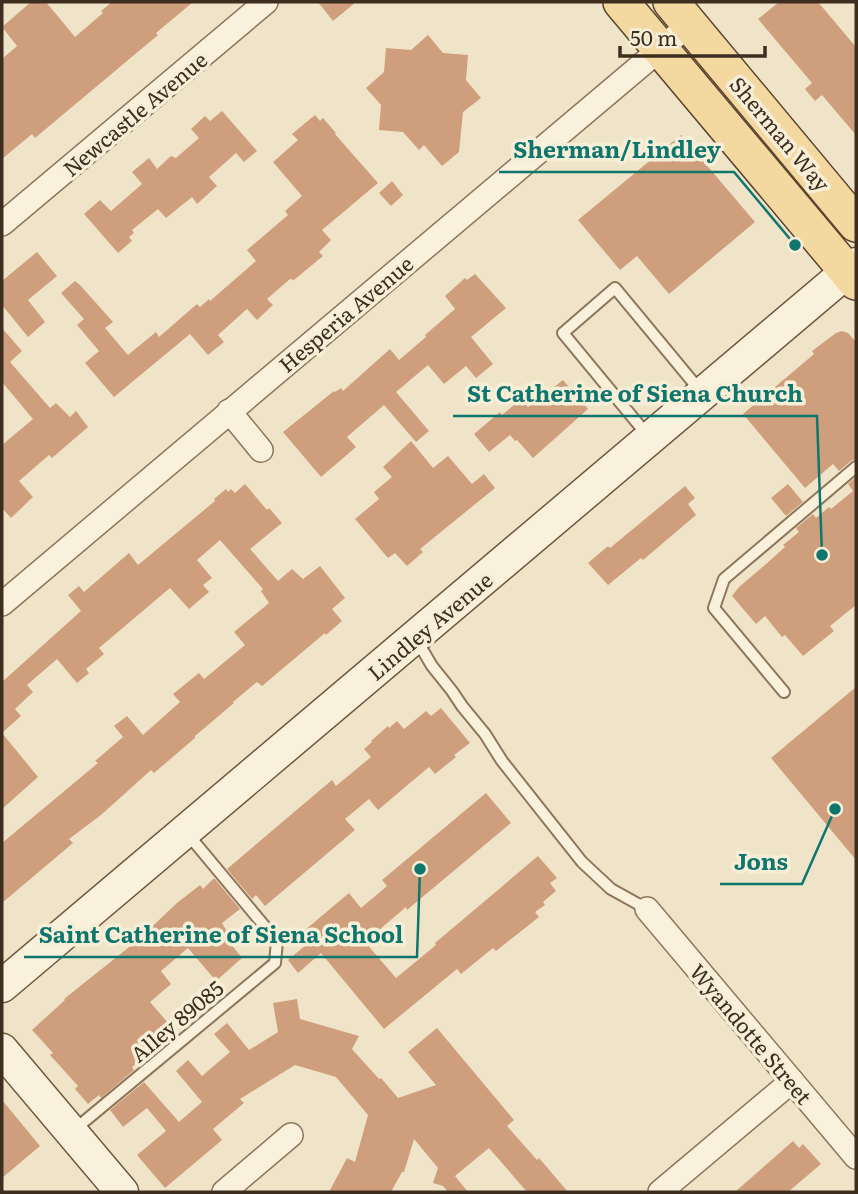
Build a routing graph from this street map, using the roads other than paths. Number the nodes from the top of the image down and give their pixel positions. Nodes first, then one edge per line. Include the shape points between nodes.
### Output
1 (266, 2) edge
2 (621, 2) edge
3 (682, 9) edge
4 (660, 49) junction
5 (2, 224) edge
6 (856, 224) edge
7 (853, 272) edge
8 (702, 393) junction
9 (229, 411) junction
10 (649, 438) junction
11 (261, 450) dead end
12 (856, 467) edge
13 (2, 604) edge
14 (415, 636) junction
15 (784, 692) dead end
16 (185, 830) junction
17 (647, 909) joint
18 (2, 986) edge
19 (2, 1049) edge
20 (792, 1081) junction
21 (71, 1133) junction
22 (291, 1135) dead end
23 (856, 1157) edge
24 (122, 1192) edge
25 (224, 1192) edge
26 (660, 1192) edge

1 - 5 street, Newcastle Avenue
2 - 4 main road, Sherman Way
3 - 4 street, Hesperia Avenue
3 - 6 main road, Sherman Way
4 - 7 main road, Sherman Way
4 - 9 street, Hesperia Avenue
7 - 8 main road, Lindley Avenue
8 - 10 main road, Lindley Avenue
8 - 10 lane via 615,288 563,333
9 - 11 street
9 - 13 street, Hesperia Avenue
10 - 14 main road, Lindley Avenue
12 - 15 lane via 724,579 714,608
14 - 16 main road, Lindley Avenue
14 - 17 lane via 502,761 582,862 611,890
16 - 18 main road, Lindley Avenue
16 - 21 lane, Alley 89085 via 277,941 275,963
17 - 20 street, Wyandotte Street
19 - 21 main road
20 - 23 street, Wyandotte Street
20 - 26 street
21 - 24 main road
22 - 25 street

